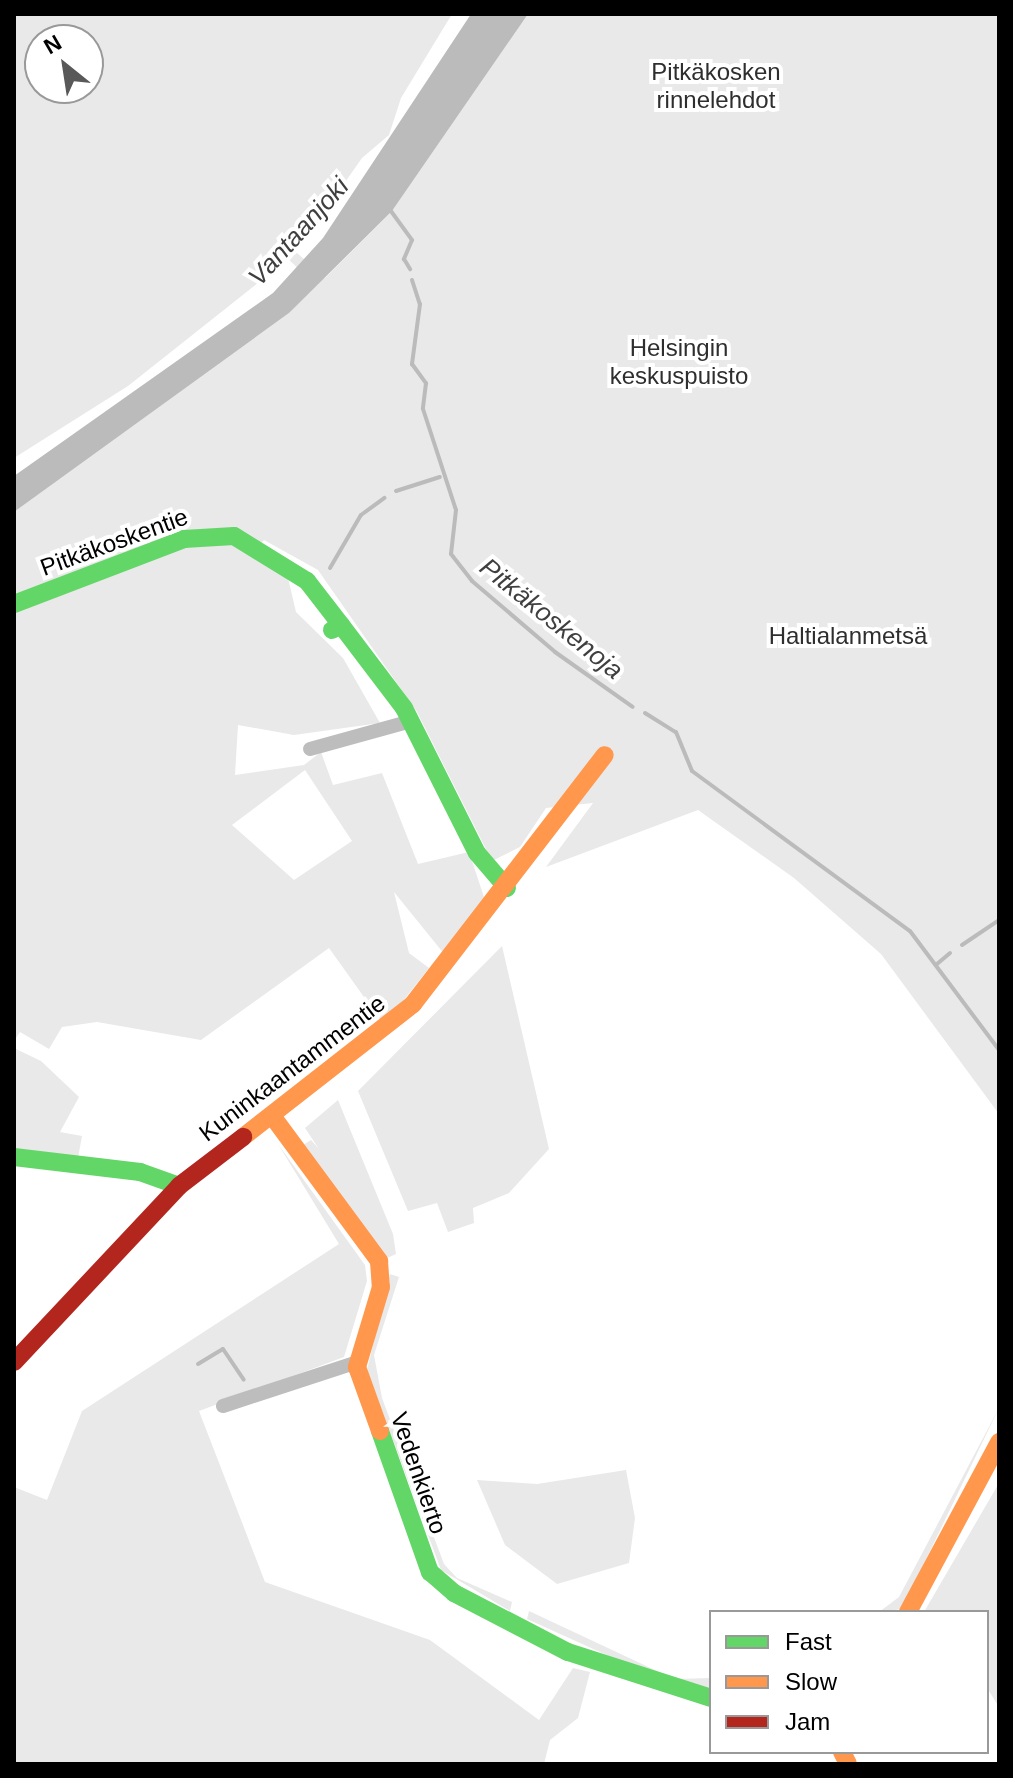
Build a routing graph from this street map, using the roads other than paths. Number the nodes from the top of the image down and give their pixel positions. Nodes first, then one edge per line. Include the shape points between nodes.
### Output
1 (14, 604) edge
2 (412, 721) junction
3 (310, 749) dead end
4 (605, 755) dead end
5 (507, 888) junction
6 (273, 1117) junction
7 (14, 1157) edge
8 (179, 1186) junction
9 (14, 1362) edge
10 (358, 1362) junction
11 (223, 1406) dead end
12 (999, 1442) edge
13 (909, 1610) edge
14 (709, 1697) edge

1 - 2 street, Pitkäkoskentie via 184,539 234,536 307,581
2 - 3 street
2 - 5 street, Pitkäkoskentie via 477,853
4 - 5 street, Kuninkaantammentie
5 - 6 street, Kuninkaantammentie via 403,1015
6 - 8 street, Kuninkaantammentie
6 - 10 street via 379,1261 381,1287
7 - 8 street via 140,1172
8 - 9 street, Kuninkaantammentie
10 - 11 street
10 - 14 street, Vedenkierto via 424,1559 440,1584 568,1652
12 - 13 street

